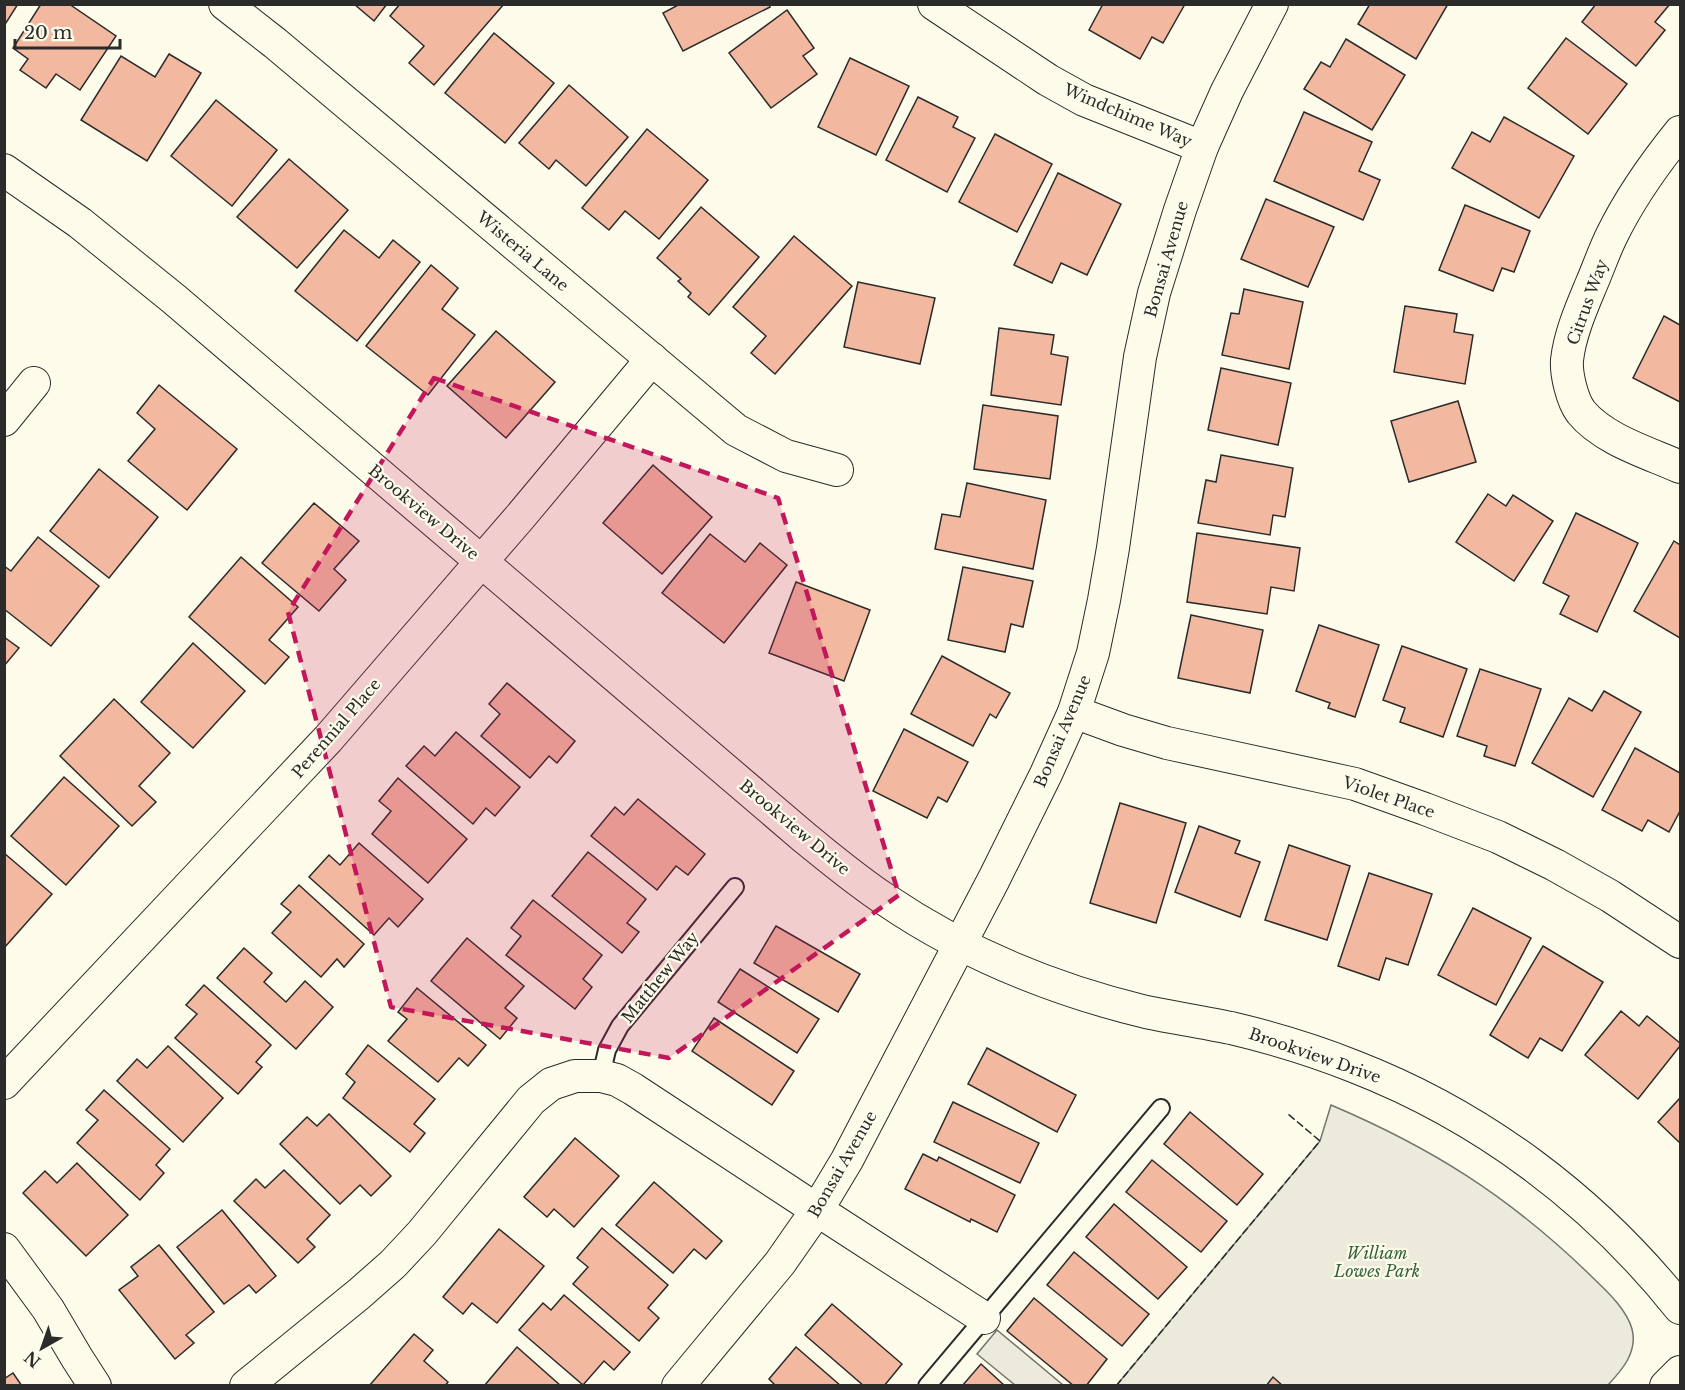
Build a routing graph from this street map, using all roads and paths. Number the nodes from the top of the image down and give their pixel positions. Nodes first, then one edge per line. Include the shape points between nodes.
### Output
1 (225, 4) edge
2 (934, 4) edge
3 (1272, 4) edge
4 (1680, 132) edge
5 (1202, 147) junction
6 (4, 170) edge
7 (652, 359) junction
8 (34, 383) dead end
9 (4, 420) edge
10 (1680, 467) edge
11 (837, 470) dead end
12 (482, 561) junction
13 (1074, 712) junction
14 (735, 886) dead end
15 (1678, 933) edge
16 (961, 944) junction
17 (601, 1076) junction
18 (4, 1083) edge
19 (1161, 1108) dead end
20 (817, 1210) junction
21 (4, 1249) edge
22 (1680, 1308) edge
23 (984, 1318) junction
24 (1680, 1372) edge
25 (95, 1386) edge
26 (246, 1386) edge
27 (678, 1386) edge
28 (927, 1386) edge
29 (1666, 1386) edge

1 - 7 street, Wisteria Lane
2 - 5 street, Windchime Way via 1084,100
3 - 5 street, Bonsai Avenue
4 - 10 street, Citrus Way via 1640,186 1613,234 1573,332 1567,361 1571,392 1580,411 1597,427
5 - 13 street, Bonsai Avenue via 1154,293 1140,357 1104,600 1093,654
6 - 12 street, Brookview Drive via 80,223 174,299
7 - 11 street, Wisteria Lane via 736,430 786,456
7 - 12 street, Perennial Place
8 - 9 street
12 - 16 street, Brookview Drive via 844,869 884,899
12 - 18 street, Perennial Place via 296,774
13 - 15 street, Violet Place via 1167,743 1355,784 1425,809 1498,837
13 - 16 street, Bonsai Avenue
14 - 17 lane, Matthew Way via 620,1026 607,1050
16 - 20 street, Bonsai Avenue
16 - 22 street, Brookview Drive via 1070,990 1283,1041 1408,1089 1503,1143 1556,1183 1640,1261
17 - 20 street via 633,1089
17 - 26 street via 575,1076 551,1084 531,1100 393,1264
19 - 23 lane
20 - 23 street
20 - 27 street, Bonsai Avenue via 780,1263
21 - 25 street via 48,1308
23 - 28 lane
24 - 29 street

